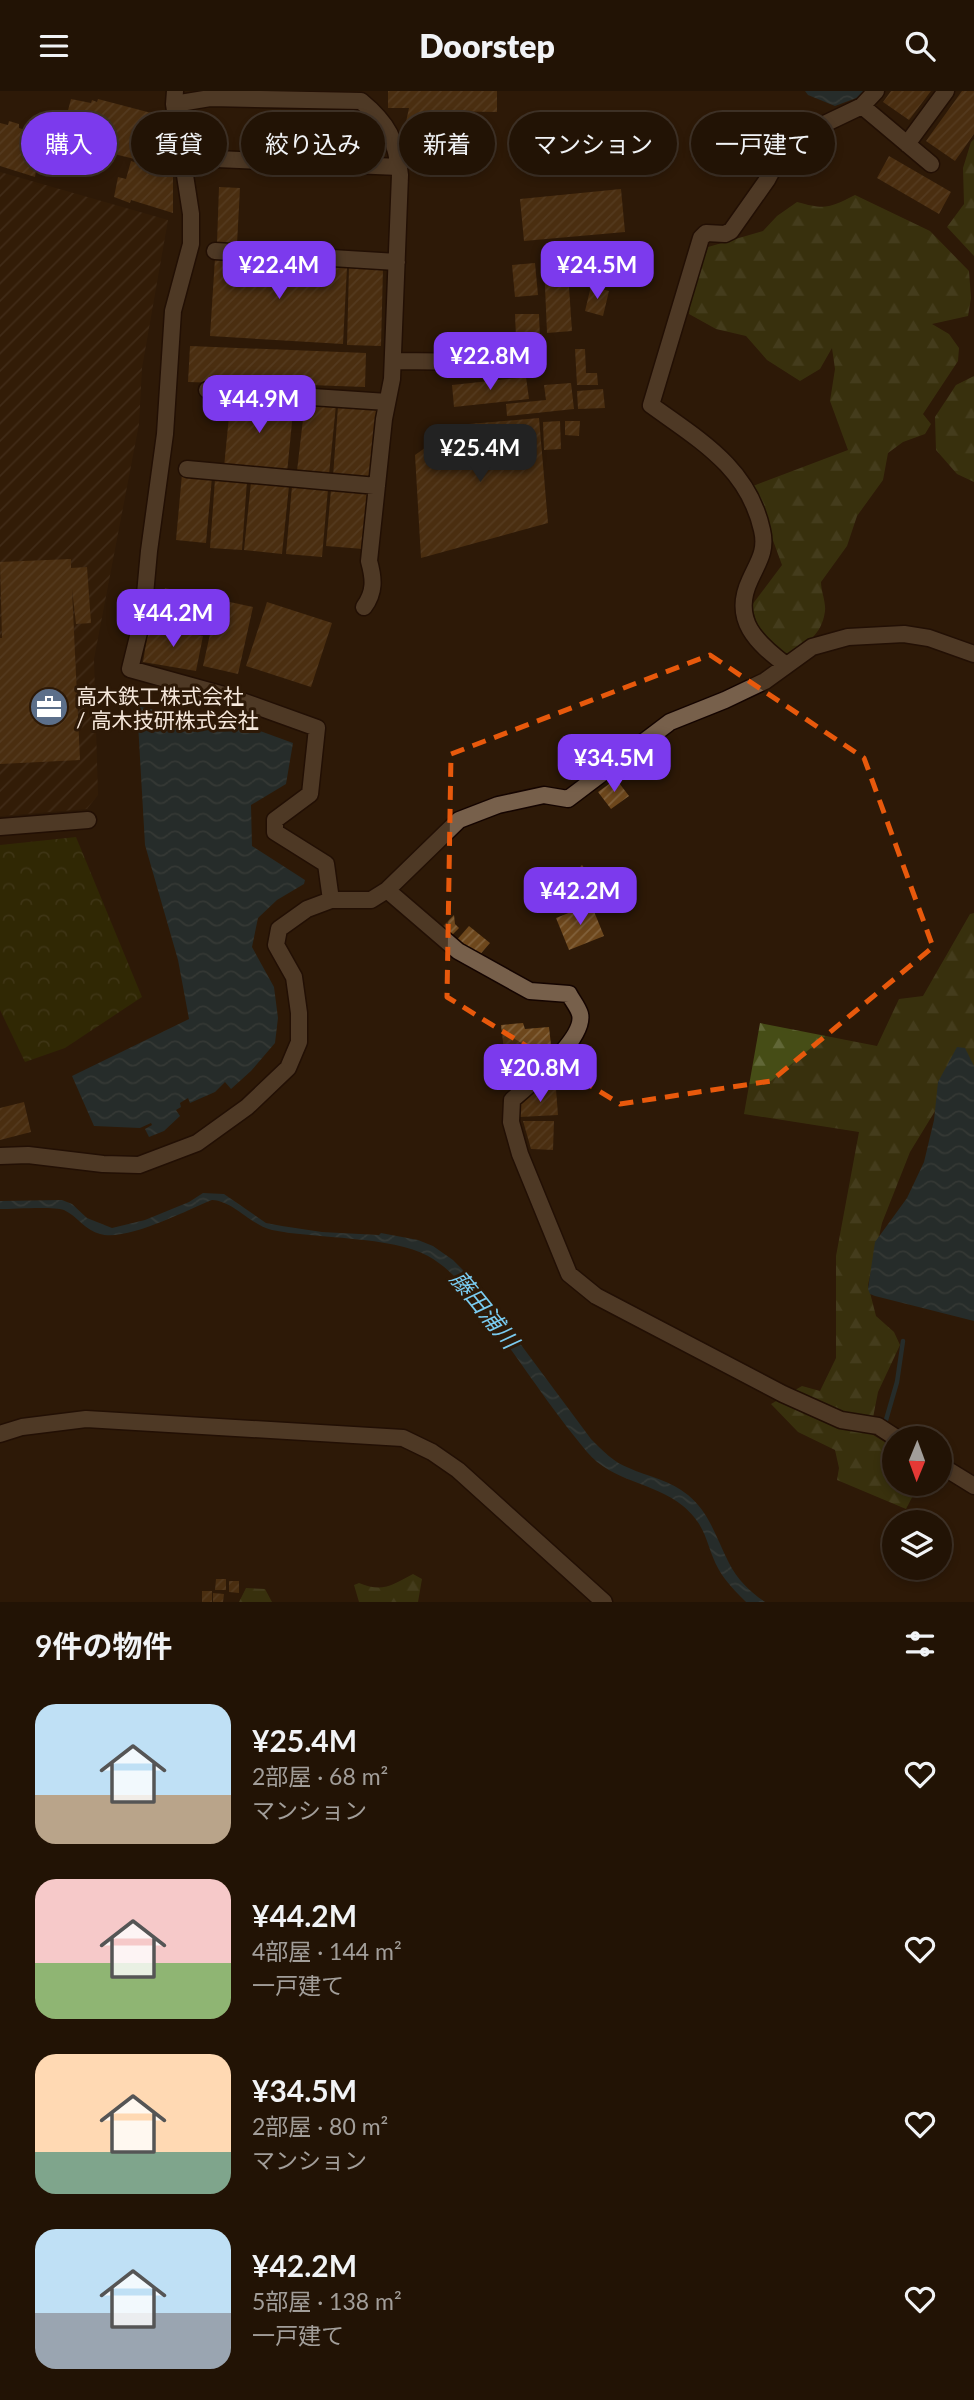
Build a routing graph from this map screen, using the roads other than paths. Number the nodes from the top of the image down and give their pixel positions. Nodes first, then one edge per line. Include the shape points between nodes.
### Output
1 (876, 91) edge
2 (946, 91) edge
3 (175, 97) edge
4 (862, 106) junction
5 (907, 144) junction
6 (227, 159) edge
7 (930, 164) dead end
8 (399, 167) junction
9 (215, 251) dead end
10 (397, 262) junction
11 (393, 361) junction
12 (487, 362) dead end
13 (208, 390) dead end
14 (387, 402) junction
15 (187, 469) dead end
16 (377, 486) junction
17 (364, 607) dead end
18 (974, 654) edge
19 (786, 664) junction
20 (88, 820) dead end
21 (0, 827) edge
22 (387, 890) junction
23 (331, 901) junction
24 (0, 1156) edge
25 (882, 1429) edge
26 (0, 1434) edge
27 (952, 1472) edge
28 (974, 1486) edge
29 (604, 1602) edge

1 - 4 street
2 - 5 street
3 - 8 street via 361,101 377,114 396,143
3 - 23 street via 191,244 173,311 165,434 143,616 130,669 231,697 317,728 310,794 275,820 275,832 326,865
4 - 5 street
4 - 19 street via 793,139 731,231 706,233 701,238 651,405 714,450 736,472 751,498 764,553 748,584 746,622 755,639
5 - 7 street
6 - 8 street
8 - 10 street
9 - 10 street
10 - 11 street
11 - 12 street
11 - 14 street
13 - 14 street
14 - 16 street
15 - 16 street
16 - 17 street via 369,561 372,596
18 - 19 street via 904,634 859,636 812,647
19 - 22 street via 765,681 670,722 568,799 544,795 459,820
20 - 21 street
22 - 23 street via 371,900
22 - 25 street via 457,951 530,991 569,994 580,1015 579,1028 554,1061 512,1100 510,1122 569,1274 596,1296 783,1394 841,1420
23 - 24 street via 307,909 279,929 276,945 294,977 299,1042 288,1068 247,1107 197,1143 139,1165
26 - 29 street via 86,1419 403,1438 458,1469
27 - 28 street

